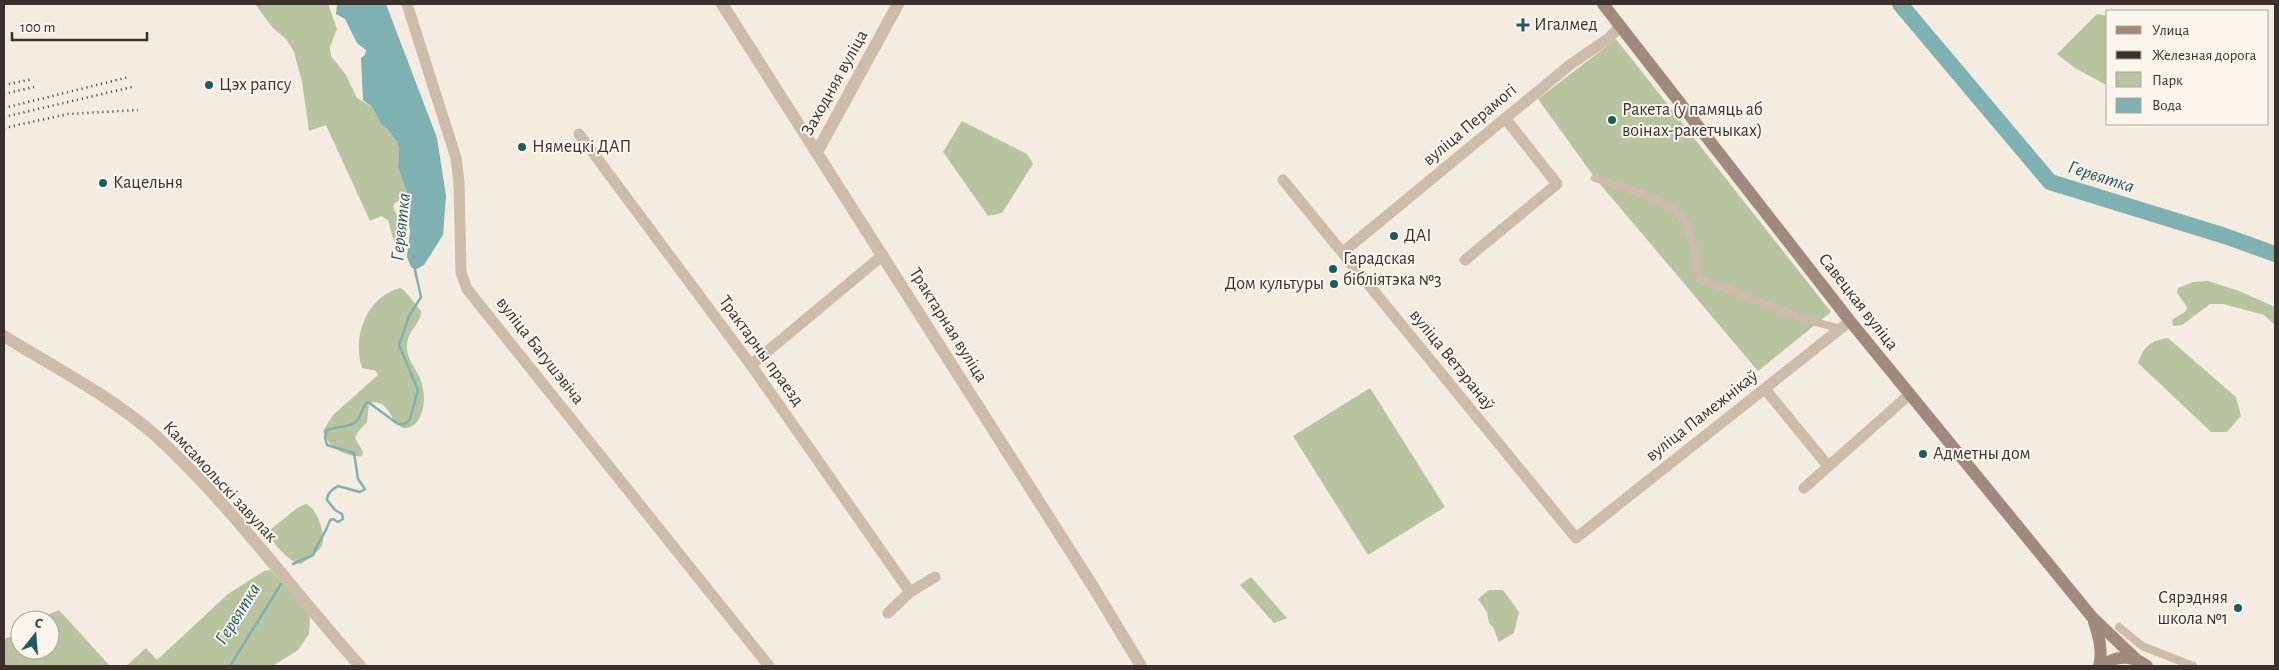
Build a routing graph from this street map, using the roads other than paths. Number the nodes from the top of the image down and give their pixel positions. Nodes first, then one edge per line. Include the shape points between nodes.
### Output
1 (407, 4) edge
2 (722, 4) edge
3 (898, 4) edge
4 (1603, 4) edge
5 (1620, 26) junction
6 (1505, 118) junction
7 (579, 134) dead end
8 (817, 152) junction
9 (1595, 178) dead end
10 (1283, 180) dead end
11 (1343, 252) junction
12 (883, 255) junction
13 (1465, 260) dead end
14 (1845, 325) junction
15 (4, 336) edge
16 (751, 365) junction
17 (1765, 389) junction
18 (1910, 394) junction
19 (1828, 466) junction
20 (1804, 488) dead end
21 (1576, 538) joint
22 (935, 577) dead end
23 (910, 592) junction
24 (888, 613) dead end
25 (2092, 617) junction
26 (2119, 627) dead end
27 (2142, 663) edge
28 (360, 666) edge
29 (769, 666) edge
30 (1141, 666) edge
31 (2101, 666) edge
32 (2193, 666) edge

1 - 29 street, вуліца Багушэвіча via 456,158 461,272 467,288
2 - 8 street, Трактарная вуліца
3 - 8 street, Заходняя вуліца
4 - 5 main road, Савецкая вуліца
5 - 6 street, вуліца Перамогі
5 - 14 main road, Савецкая вуліца
6 - 11 street, вуліца Перамогі
6 - 13 street via 1557,184
7 - 16 street, Трактарны праезд
8 - 12 street, Трактарная вуліца
9 - 14 street via 1638,191 1675,211 1688,227 1698,278 1798,317
10 - 11 street, вуліца Ветэранаў
11 - 21 street, вуліца Ветэранаў
12 - 16 street
12 - 30 street, Трактарная вуліца
14 - 17 street, вуліца Памежнікаў
14 - 18 main road, Савецкая вуліца
15 - 28 street, Камсамольскі завулак via 122,410 155,436 217,500
16 - 23 street, Трактарны праезд
17 - 19 street
17 - 21 street, вуліца Памежнікаў
18 - 19 street
18 - 25 main road, Савецкая вуліца
19 - 20 street
22 - 23 street
23 - 24 street
25 - 27 main road, Савецкая вуліца
25 - 31 main road, Савецкая вуліца via 2100,639
26 - 32 street via 2142,646
27 - 31 main road via 2127,657 2116,658

